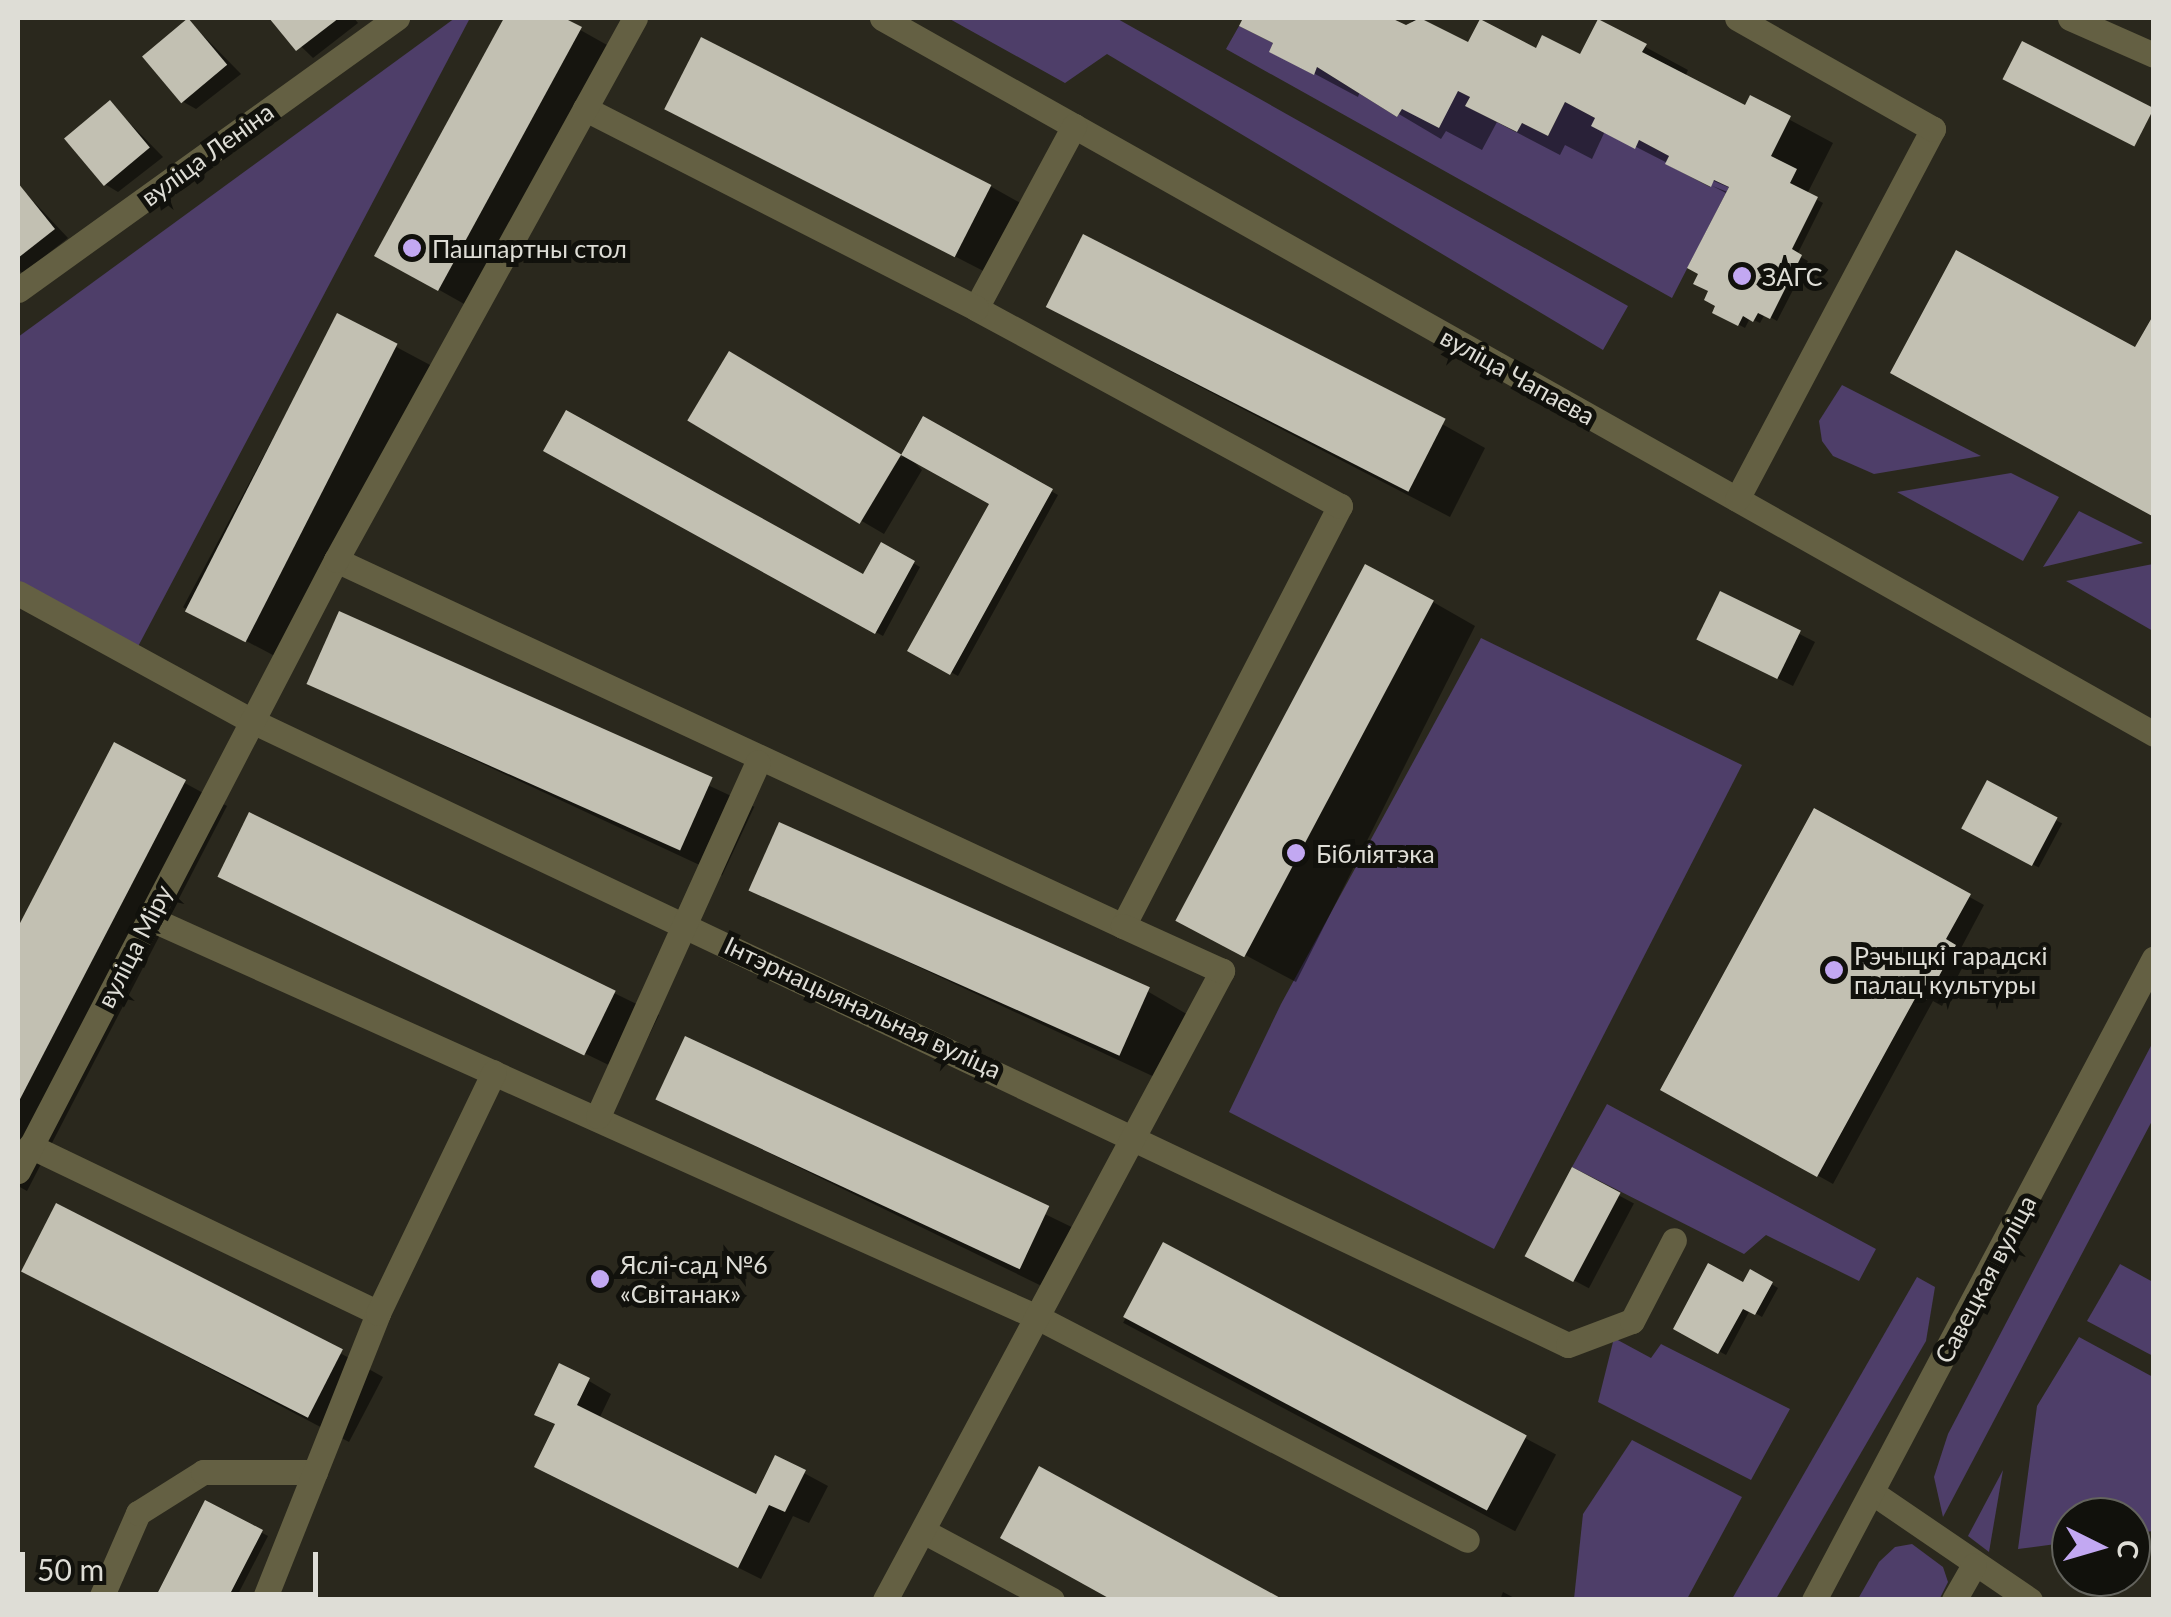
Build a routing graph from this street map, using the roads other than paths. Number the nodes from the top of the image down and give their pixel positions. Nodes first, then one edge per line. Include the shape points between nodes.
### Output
1 (397, 18) edge
2 (635, 18) edge
3 (882, 18) edge
4 (1737, 18) edge
5 (2070, 18) edge
6 (2154, 55) edge
7 (585, 109) junction
8 (1074, 126) junction
9 (18, 290) edge
10 (976, 308) junction
11 (1737, 500) junction
12 (336, 560) junction
13 (18, 593) edge
14 (252, 721) junction
15 (2154, 734) edge
16 (758, 762) junction
17 (149, 918) junction
18 (687, 925) junction
19 (1123, 926) junction
20 (2154, 958) edge
21 (494, 1072) junction
22 (598, 1116) junction
23 (1139, 1136) junction
24 (30, 1146) junction
25 (18, 1171) edge
26 (1674, 1240) dead end
27 (378, 1313) junction
28 (1037, 1317) junction
29 (315, 1472) junction
30 (1873, 1493) junction
31 (923, 1531) junction
32 (1467, 1540) dead end
33 (1974, 1565) junction
34 (100, 1600) edge
35 (264, 1600) edge
36 (886, 1600) edge
37 (1052, 1600) edge
38 (1814, 1600) edge
39 (1954, 1600) edge
40 (2030, 1600) edge

1 - 9 street, вуліца Леніна
2 - 7 street, вуліца Міру
3 - 8 street, вуліца Чапаева
4 - 11 street via 1933,129
5 - 6 street
7 - 10 street
7 - 12 street, вуліца Міру
8 - 10 street
8 - 11 street, вуліца Чапаева
10 - 19 street via 1340,506
11 - 15 street, вуліца Чапаева
12 - 14 street, вуліца Міру
12 - 16 street
13 - 14 street, Інтэрнацыянальная вуліца
14 - 17 street, вуліца Міру
14 - 18 street, Інтэрнацыянальная вуліца
16 - 18 street
16 - 19 street
17 - 21 street
17 - 24 street, вуліца Міру
18 - 22 street
18 - 23 street, Інтэрнацыянальная вуліца
19 - 23 street via 1222,971
20 - 30 street, Савецкая вуліца
21 - 22 street
21 - 27 street
22 - 28 street
23 - 26 street, Інтэрнацыянальная вуліца via 1568,1344 1632,1322
23 - 28 street
24 - 25 street, вуліца Міру
24 - 27 street
27 - 29 street
28 - 31 street
28 - 32 street
29 - 34 street via 203,1472 138,1513
29 - 35 street
30 - 33 street
30 - 38 street, Савецкая вуліца
31 - 36 street
31 - 37 street
33 - 39 street
33 - 40 street

